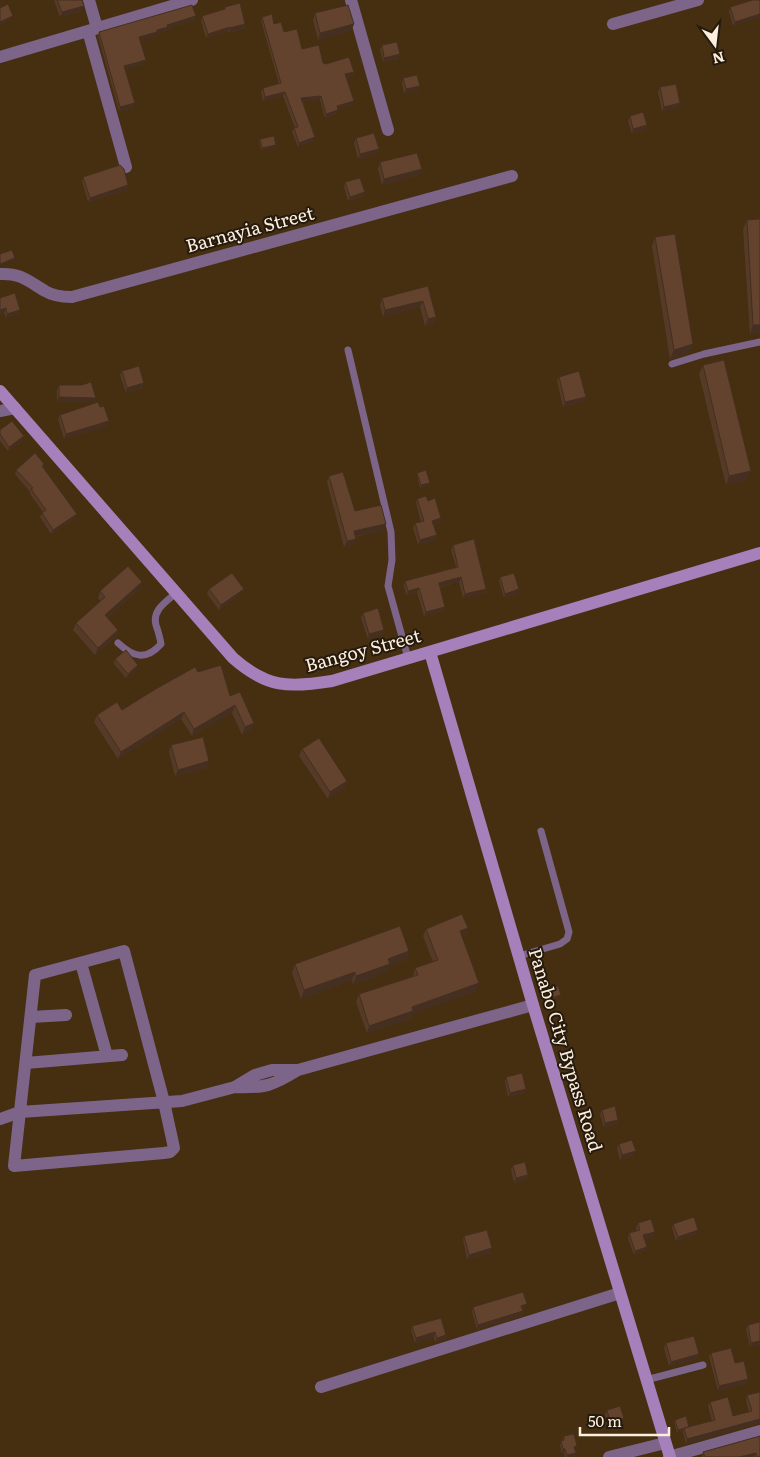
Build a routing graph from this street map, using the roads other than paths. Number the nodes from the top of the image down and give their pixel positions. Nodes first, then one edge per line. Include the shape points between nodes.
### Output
1 (89, 0) edge
2 (192, 0) edge
3 (351, 0) edge
4 (698, 0) edge
5 (613, 24) dead end
6 (92, 30) junction
7 (0, 57) edge
8 (388, 130) dead end
9 (126, 167) dead end
10 (512, 176) dead end
11 (0, 274) edge
12 (760, 342) edge
13 (348, 350) dead end
14 (672, 364) dead end
15 (0, 391) edge
16 (15, 408) junction
17 (0, 412) edge
18 (760, 553) edge
19 (176, 593) junction
20 (118, 642) dead end
21 (430, 652) junction
22 (408, 658) junction
23 (542, 831) dead end
24 (519, 956) junction
25 (81, 963) junction
26 (533, 1005) junction
27 (66, 1015) dead end
28 (31, 1017) junction
29 (122, 1055) dead end
30 (107, 1056) junction
31 (26, 1063) junction
32 (164, 1102) junction
33 (20, 1112) junction
34 (0, 1119) edge
35 (620, 1293) junction
36 (703, 1364) dead end
37 (646, 1380) junction
38 (321, 1387) dead end
39 (760, 1431) edge
40 (665, 1443) junction
41 (608, 1457) edge
42 (670, 1457) edge

1 - 6 street
2 - 6 street
3 - 8 street
4 - 5 street
6 - 7 street
6 - 9 street
10 - 11 street, Barnayia Street via 72,297 46,292 11,273
12 - 14 lane
13 - 22 lane via 391,532 392,560 388,586
15 - 16 main road, Bangoy Street
16 - 17 street
16 - 19 main road, Bangoy Street
18 - 21 main road, Bangoy Street
19 - 20 lane via 156,611 154,618 161,644 155,650 144,656 135,655
19 - 22 main road, Bangoy Street via 233,658 247,670 275,683 289,686 332,681
21 - 22 main road, Bangoy Street
21 - 24 main road, Panabo City Bypass Road
23 - 24 lane via 569,932 567,939 560,944
24 - 26 main road, Panabo City Bypass Road
25 - 28 street via 35,975
25 - 30 street
25 - 32 street via 124,951
26 - 32 street via 298,1070 264,1072 235,1087 189,1100
26 - 35 main road, Panabo City Bypass Road
27 - 28 street
28 - 31 street
29 - 30 street
30 - 31 street
31 - 33 street
32 - 33 street
32 - 33 street via 174,1146 168,1153 14,1166
33 - 34 street
35 - 37 main road, Panabo City Bypass Road
35 - 38 street
36 - 37 lane
37 - 40 main road, Panabo City Bypass Road
39 - 42 street
40 - 41 street
40 - 42 main road, Panabo City Bypass Road

